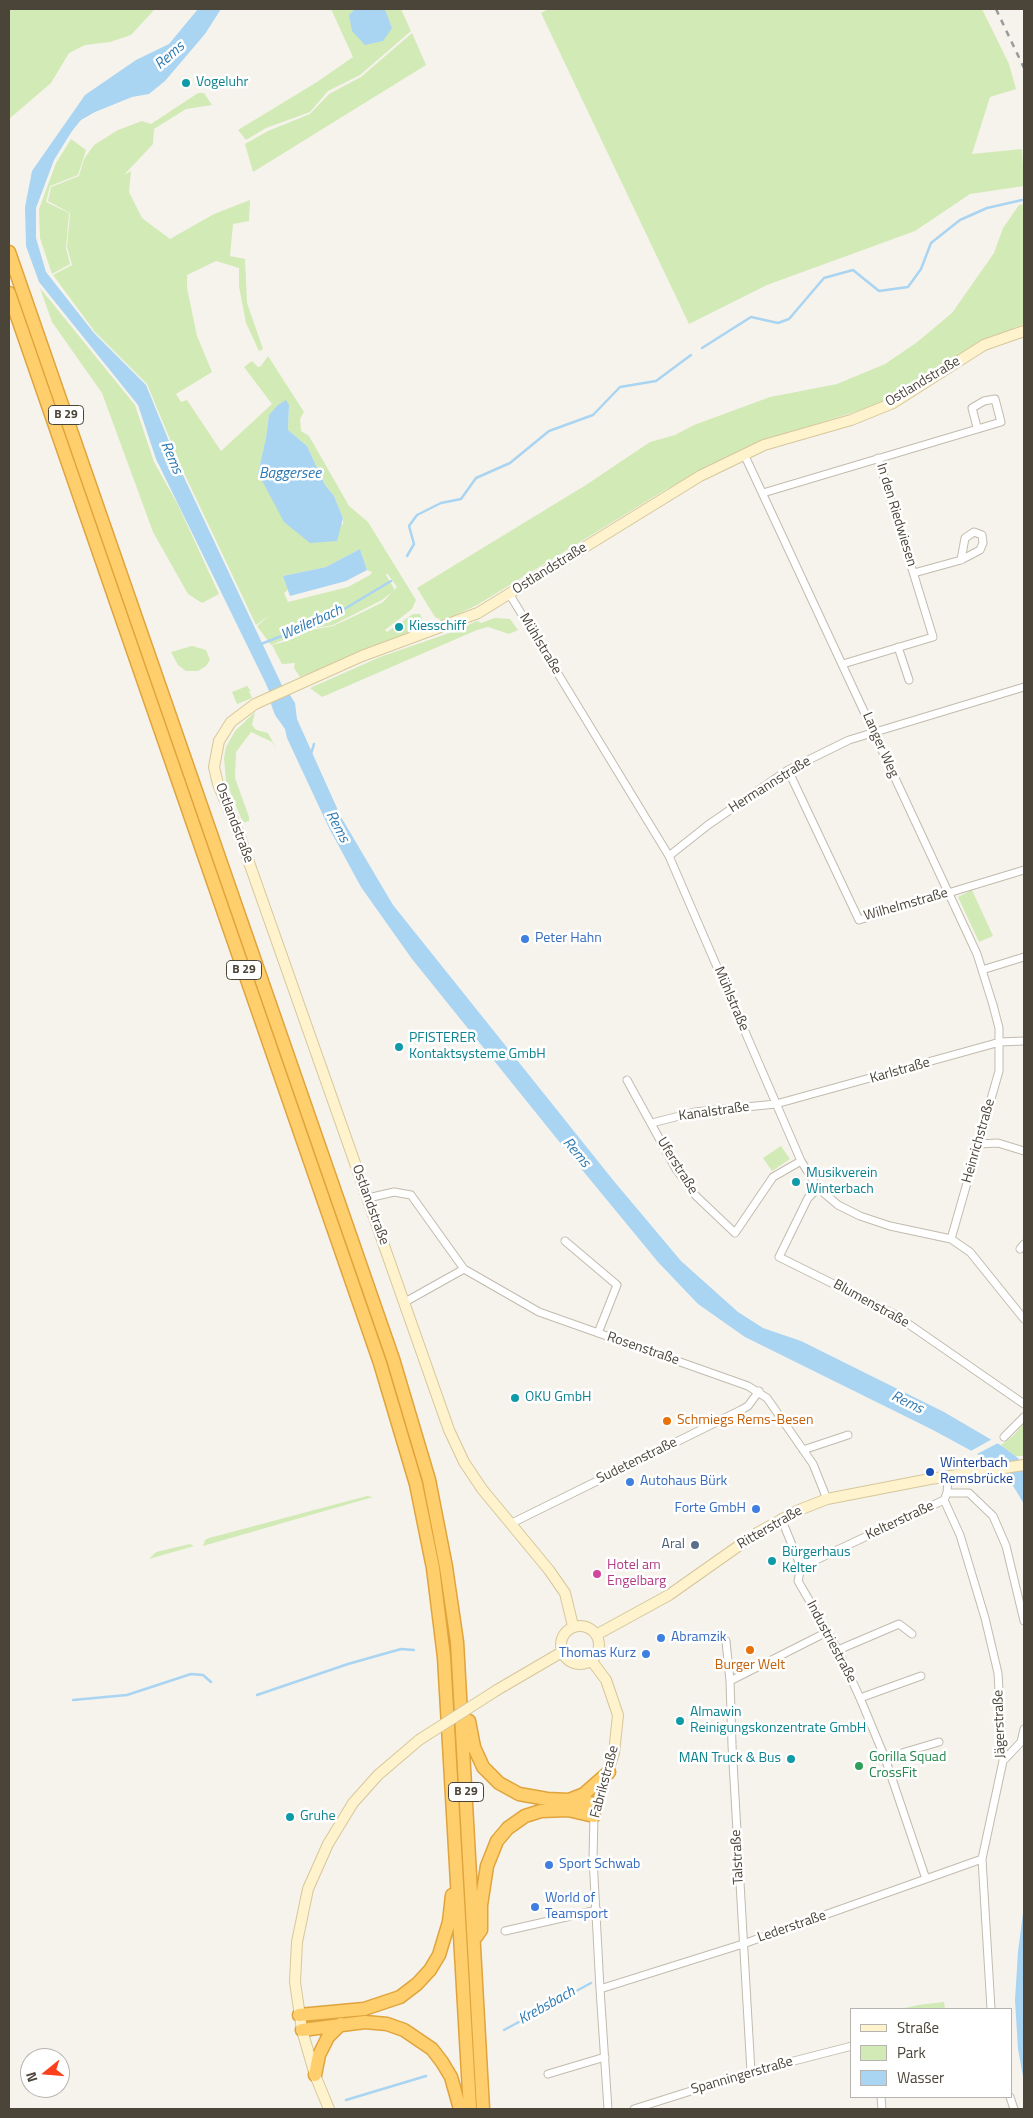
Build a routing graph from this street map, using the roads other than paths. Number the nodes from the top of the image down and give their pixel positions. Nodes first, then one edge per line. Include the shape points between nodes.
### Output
1 (9, 252) edge
2 (9, 293) edge
3 (1024, 331) edge
4 (977, 427) junction
5 (744, 454) junction
6 (878, 458) junction
7 (763, 494) junction
8 (961, 560) dead end
9 (914, 573) junction
10 (510, 595) junction
11 (898, 647) junction
12 (843, 664) junction
13 (909, 680) dead end
14 (1024, 687) edge
15 (875, 733) junction
16 (788, 770) junction
17 (669, 856) junction
18 (1024, 870) edge
19 (948, 893) junction
20 (1024, 958) edge
21 (982, 970) junction
22 (1024, 1041) edge
23 (1000, 1042) junction
24 (627, 1080) dead end
25 (776, 1104) junction
26 (652, 1123) junction
27 (978, 1144) junction
28 (1024, 1151) edge
29 (801, 1161) junction
30 (818, 1188) junction
31 (368, 1198) junction
32 (951, 1239) junction
33 (565, 1240) dead end
34 (464, 1269) junction
35 (404, 1302) junction
36 (1024, 1319) edge
37 (598, 1333) junction
38 (759, 1391) junction
39 (1024, 1404) edge
40 (1024, 1417) edge
41 (848, 1435) dead end
42 (1004, 1437) dead end
43 (803, 1450) junction
44 (1024, 1465) edge
45 (948, 1476) junction
46 (946, 1497) junction
47 (827, 1499) junction
48 (781, 1518) junction
49 (510, 1524) junction
50 (801, 1567) junction
51 (1024, 1621) edge
52 (573, 1626) junction
53 (827, 1632) junction
54 (912, 1634) dead end
55 (596, 1635) junction
56 (726, 1641) dead end
57 (457, 1642) junction
58 (838, 1650) junction
59 (562, 1652) junction
60 (592, 1660) junction
61 (921, 1676) dead end
62 (730, 1681) junction
63 (860, 1698) junction
64 (1024, 1730) edge
65 (939, 1742) dead end
66 (885, 1758) junction
67 (1003, 1761) junction
68 (609, 1772) junction
69 (569, 1800) junction
70 (595, 1810) junction
71 (982, 1859) junction
72 (926, 1879) junction
73 (457, 1886) junction
74 (597, 1910) junction
75 (505, 1931) dead end
76 (474, 1941) junction
77 (743, 1944) junction
78 (600, 1989) junction
79 (991, 2008) edge
80 (299, 2014) junction
81 (341, 2024) junction
82 (302, 2030) junction
83 (850, 2047) edge
84 (604, 2057) junction
85 (751, 2072) junction
86 (315, 2074) junction
87 (548, 2074) dead end
88 (329, 2109) edge
89 (460, 2109) edge
90 (470, 2109) edge
91 (483, 2109) edge
92 (608, 2109) edge
93 (634, 2109) edge

1 - 57 highway, B 29 via 396,1368 429,1480
2 - 73 highway, B 29 via 401,1428 416,1484 439,1610
3 - 5 street, Ostlandstraße via 984,346 894,403
4 - 4 street, In den Riedwiesen via 972,408 995,399 1001,422
4 - 6 street, In den Riedwiesen
5 - 7 street, Langer Weg
5 - 10 street, Ostlandstraße via 700,476
6 - 7 street, In den Riedwiesen
6 - 9 street, In den Riedwiesen
7 - 12 street, Langer Weg
8 - 9 street, In den Riedwiesen
9 - 11 street, In den Riedwiesen via 933,637
10 - 17 street, Mühlstraße
10 - 31 street, Ostlandstraße via 456,622 362,656 255,704 237,716 222,734 216,749 215,775 239,834
11 - 12 street, In den Riedwiesen
11 - 13 street
12 - 15 street, Langer Weg
14 - 15 street, Hermannstraße
15 - 16 street, Hermannstraße via 849,740
15 - 19 street, Langer Weg
16 - 17 street, Hermannstraße
16 - 19 street, Wilhelmstraße via 859,920
17 - 25 street, Mühlstraße
18 - 19 street, Wilhelmstraße
19 - 21 street, Langer Weg
20 - 21 street
21 - 23 street, Langer Weg via 994,1005
22 - 23 street, Karlstraße
23 - 25 street, Karlstraße
23 - 27 street, Heinrichstraße via 999,1071
24 - 26 street, Uferstraße
25 - 26 street, Kanalstraße via 695,1112
25 - 29 street, Mühlstraße
26 - 29 street, Uferstraße via 676,1169 696,1196 734,1233 773,1177
27 - 28 street via 998,1143
27 - 32 street, Heinrichstraße
29 - 30 street, Mühlstraße
30 - 32 street, Mühlstraße via 838,1205 860,1216
30 - 39 street, Blumenstraße via 808,1198 779,1256 894,1314
31 - 34 street, Rosenstraße via 394,1192 411,1195
31 - 35 street, Ostlandstraße
32 - 36 street, Mühlstraße via 970,1252
33 - 37 street via 617,1285
34 - 35 street
34 - 37 street, Rosenstraße via 539,1312
35 - 49 street, Ostlandstraße via 456,1445 482,1488
37 - 38 street, Rosenstraße
38 - 43 street, Rosenstraße via 768,1398
38 - 49 street, Sudetenstraße via 741,1410
40 - 42 street
41 - 43 street
43 - 47 street, Rosenstraße via 813,1464
44 - 45 street, Ritterstraße
45 - 46 street, Jägerstraße
45 - 47 street, Ritterstraße
46 - 50 street, Kelterstraße
46 - 51 street via 969,1492 993,1516 1006,1546
46 - 67 street, Jägerstraße via 986,1618 998,1673
47 - 48 street, Ritterstraße
48 - 50 street, Industriestraße
48 - 55 street, Ritterstraße via 669,1595
49 - 52 street, Ostlandstraße via 550,1570 565,1593
50 - 53 street, Industriestraße via 798,1580
52 - 55 street via 589,1628
52 - 59 street via 562,1637
53 - 58 street, Industriestraße
53 - 62 street
54 - 58 street via 899,1624
55 - 60 street via 599,1646
56 - 62 street, Talstraße
57 - 69 highway via 463,1656 471,1734 483,1767 499,1783 519,1794
57 - 76 highway, B 29
58 - 63 street, Industriestraße
59 - 60 street via 575,1664
59 - 80 street, bridge via 419,1740 378,1775 353,1803 328,1844 308,1889 297,1942
60 - 68 street, Fabrikstraße via 606,1680 618,1715 616,1744
61 - 63 street
62 - 77 street, Talstraße
63 - 66 street, Industriestraße
64 - 67 street via 1021,1742
65 - 66 street
66 - 72 street, Industriestraße
67 - 71 street, Jägerstraße
68 - 69 highway via 584,1794
68 - 70 street, Fabrikstraße
69 - 70 highway
70 - 74 street, Fabrikstraße via 593,1858
70 - 76 highway via 541,1811 525,1816 508,1828 497,1841 487,1866 481,1930
71 - 72 street, Lederstraße
71 - 79 street, Jägerstraße
72 - 77 street, Lederstraße
73 - 80 highway via 450,1900 449,1922 439,1955 417,1984 400,1996 364,2009
73 - 90 highway, B 29
74 - 75 street
74 - 78 street, Fabrikstraße
76 - 91 highway, B 29
77 - 78 street, Lederstraße
77 - 85 street, Talstraße
78 - 84 street, Fabrikstraße
80 - 82 street
81 - 82 highway
81 - 86 highway via 328,2037
81 - 89 highway via 387,2024 404,2030 432,2049 451,2077
82 - 86 street
83 - 85 street, Spanningerstraße
84 - 87 street
84 - 92 street, Fabrikstraße
85 - 93 street, Spanningerstraße
86 - 88 street

